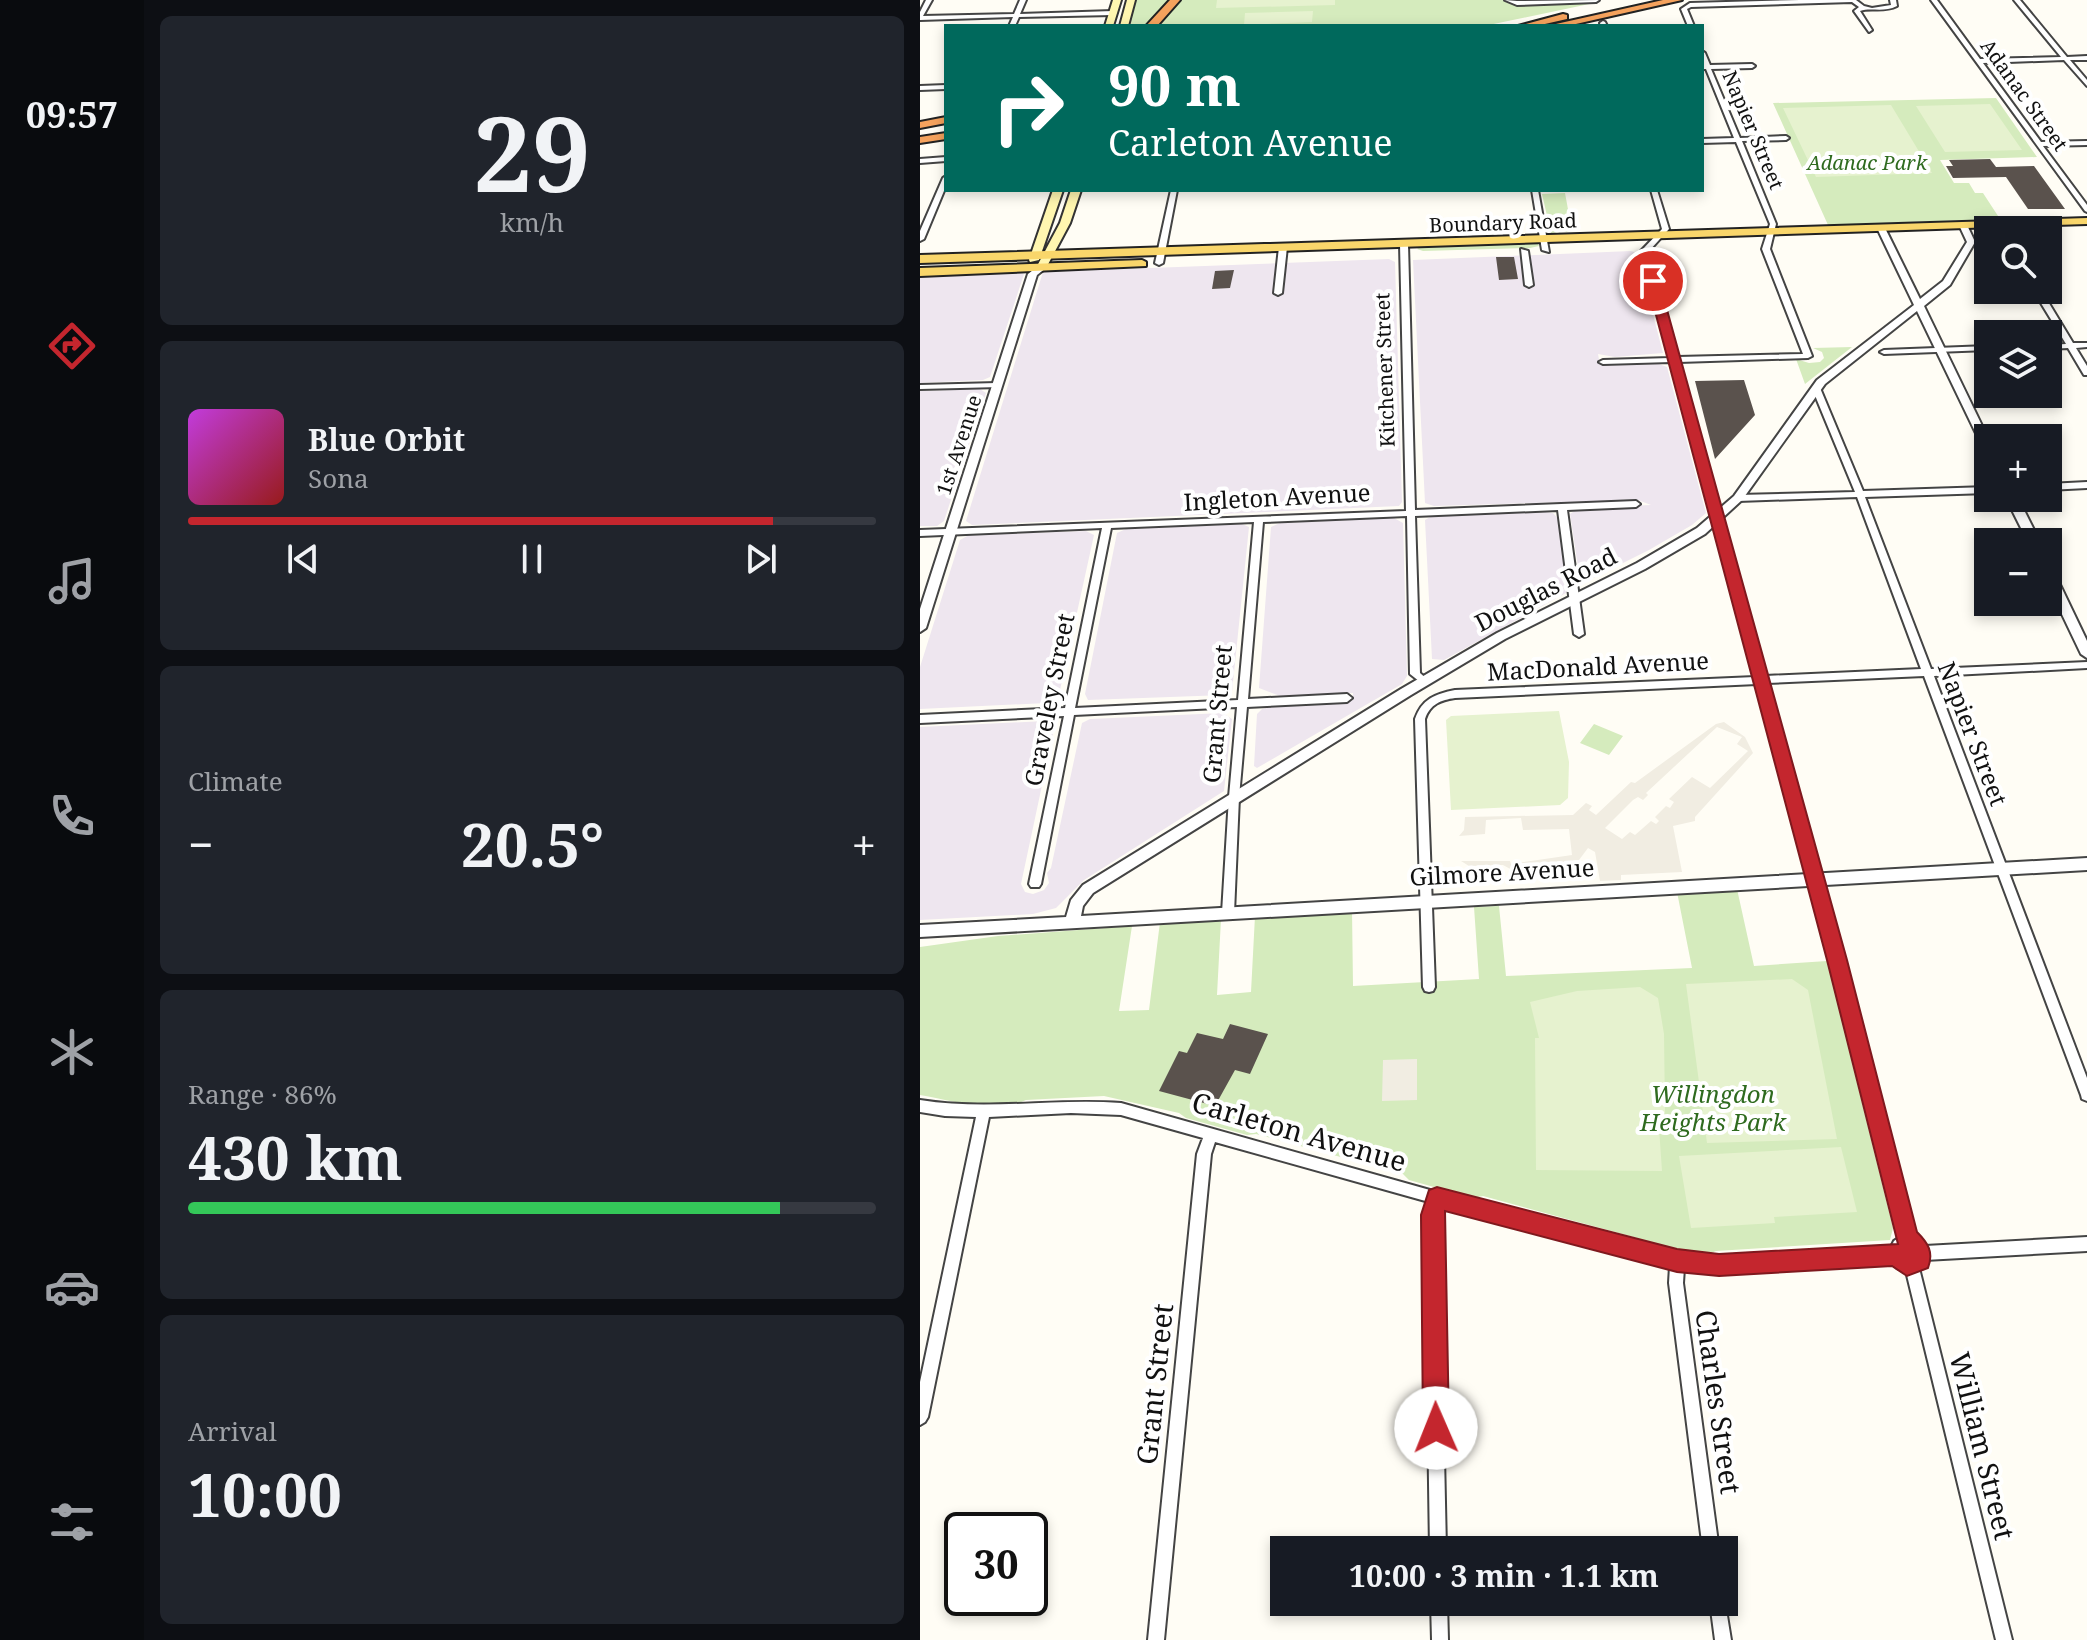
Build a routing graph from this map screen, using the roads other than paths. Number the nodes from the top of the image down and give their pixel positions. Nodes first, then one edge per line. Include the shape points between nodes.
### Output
1 (929, 0) edge
2 (1023, 0) edge
3 (1117, 0) edge
4 (1131, 0) edge
5 (1175, 0) edge
6 (1595, 0) edge
7 (1645, 0) edge
8 (1677, 0) edge
9 (1853, 0) edge
10 (1893, 0) edge
11 (1934, 0) edge
12 (2017, 0) edge
13 (1510, 1) edge
14 (1863, 7) junction
15 (1113, 13) junction
16 (1017, 15) junction
17 (920, 17) edge
18 (1013, 24) edge
19 (1110, 24) edge
20 (1125, 24) edge
21 (1153, 24) edge
22 (1532, 24) edge
23 (1562, 24) edge
24 (1690, 24) edge
25 (1869, 30) dead end
26 (2087, 58) edge
27 (2066, 59) junction
28 (1978, 61) junction
29 (1752, 66) dead end
30 (1705, 67) edge
31 (2087, 84) edge
32 (944, 87) edge
33 (920, 88) edge
34 (944, 120) edge
35 (920, 125) edge
36 (944, 128) edge
37 (920, 132) edge
38 (944, 136) edge
39 (1786, 138) dead end
40 (920, 140) edge
41 (1737, 140) junction
42 (1704, 141) edge
43 (2087, 143) edge
44 (2040, 144) junction
45 (944, 146) edge
46 (920, 149) edge
47 (944, 159) edge
48 (920, 161) edge
49 (944, 183) edge
50 (1058, 192) edge
51 (1075, 192) edge
52 (1174, 192) edge
53 (1535, 192) edge
54 (1655, 192) edge
55 (2087, 210) edge
56 (2087, 221) edge
57 (1967, 231) junction
58 (2087, 232) edge
59 (1974, 233) edge
60 (2062, 233) edge
61 (1884, 234) junction
62 (1662, 235) junction
63 (1770, 237) junction
64 (920, 239) edge
65 (1544, 245) junction
66 (1650, 247) junction
67 (1404, 250) junction
68 (1524, 251) junction
69 (1282, 253) junction
70 (1042, 254) junction
71 (1160, 257) junction
72 (920, 259) edge
73 (1035, 269) junction
74 (920, 272) edge
75 (1529, 285) dead end
76 (1911, 289) junction
77 (1278, 293) dead end
78 (1936, 293) junction
79 (2046, 304) edge
80 (1919, 307) junction
81 (1902, 319) junction
82 (1926, 320) junction
83 (2087, 345) edge
84 (2062, 346) edge
85 (2071, 346) junction
86 (1974, 349) edge
87 (1940, 350) junction
88 (1884, 352) dead end
89 (1673, 360) junction
90 (1603, 362) dead end
91 (2087, 373) edge
92 (997, 385) junction
93 (920, 387) edge
94 (1816, 388) junction
95 (1976, 424) edge
96 (2087, 485) edge
97 (2062, 486) edge
98 (1974, 490) edge
99 (1860, 494) junction
100 (1738, 498) junction
101 (1636, 504) dead end
102 (1562, 507) junction
103 (1411, 513) junction
104 (1716, 519) junction
105 (1259, 520) junction
106 (1107, 525) junction
107 (951, 531) junction
108 (920, 533) edge
109 (1575, 599) junction
110 (2062, 601) edge
111 (920, 628) edge
112 (1579, 634) dead end
113 (2087, 654) edge
114 (2087, 665) edge
115 (1927, 673) junction
116 (1760, 679) junction
117 (1424, 681) junction
118 (1347, 698) dead end
119 (1244, 702) junction
120 (1071, 711) junction
121 (920, 719) edge
122 (1234, 797) junction
123 (2087, 864) edge
124 (2003, 869) junction
125 (1814, 879) junction
126 (1035, 884) dead end
127 (1425, 901) junction
128 (1228, 913) junction
129 (1072, 922) junction
130 (920, 931) edge
131 (1429, 987) dead end
132 (2087, 1095) edge
133 (920, 1106) edge
134 (984, 1112) junction
135 (1211, 1135) junction
136 (1437, 1198) junction
137 (1908, 1242) junction
138 (2087, 1244) edge
139 (1896, 1255) junction
140 (1916, 1259) junction
141 (1677, 1261) junction
142 (920, 1417) edge
143 (1438, 1536) edge
144 (1709, 1536) edge
145 (1439, 1616) edge
146 (1720, 1616) edge
147 (1156, 1640) edge
148 (1440, 1640) edge
149 (1723, 1640) edge
150 (2004, 1640) edge

1 - 17 street
2 - 16 street
3 - 15 main road
4 - 20 main road
5 - 21 highway
6 - 13 street
7 - 22 highway
8 - 23 highway
9 - 14 street
9 - 24 street via 1690,5 1684,9
10 - 14 street via 1890,8
11 - 28 street, Adanac Street
12 - 27 street
14 - 25 street via 1857,11
15 - 16 street
15 - 19 main road
16 - 17 street
16 - 18 street
26 - 27 street
27 - 28 street
27 - 31 street
28 - 44 street, Adanac Street
29 - 30 street
30 - 41 street, Napier Street
32 - 33 street
34 - 35 highway
36 - 37 highway
38 - 40 highway
39 - 41 street
41 - 42 street
41 - 63 street, Napier Street via 1773,226
43 - 44 street
44 - 55 street, Adanac Street
45 - 46 highway
47 - 48 street
49 - 64 street
50 - 70 main road
51 - 70 main road via 1065,223
52 - 71 street
53 - 65 street
54 - 62 street via 1666,229
56 - 57 main road, Boundary Road
57 - 59 main road, Boundary Road
57 - 61 main road, Boundary Road
57 - 78 street, Douglas Road via 1971,242
58 - 60 main road
61 - 63 main road, Boundary Road
61 - 76 street
62 - 63 main road, Boundary Road
62 - 65 main road, Boundary Road
62 - 66 street
63 - 66 main road, Boundary Road
63 - 89 street, Napier Street via 1766,249 1808,356
65 - 66 main road, Boundary Road
65 - 67 main road, Boundary Road
65 - 68 main road, Boundary Road
66 - 89 street via 1645,251
67 - 68 main road, Boundary Road
67 - 69 main road, Boundary Road
67 - 103 street, Kitchener Street
68 - 75 street
69 - 71 main road, Boundary Road
69 - 77 street
70 - 71 main road, Boundary Road
70 - 72 main road, Boundary Road
70 - 73 main road
71 - 73 main road, Boundary Road
73 - 74 main road, Boundary Road
73 - 92 street, 1st Avenue
76 - 78 street
76 - 80 street
78 - 80 street, Douglas Road
79 - 85 street
80 - 81 street, Douglas Road
80 - 82 street
81 - 82 street
81 - 94 street, Douglas Road
82 - 87 street
83 - 85 street
84 - 85 street
85 - 91 street
86 - 87 street
87 - 88 street
87 - 95 street
89 - 90 street
89 - 104 street
92 - 93 street
92 - 107 street, 1st Avenue
94 - 99 street, Napier Street
94 - 100 street, Douglas Road
96 - 97 street
98 - 99 street
99 - 100 street
99 - 115 street, Napier Street
100 - 104 street, Douglas Road
101 - 102 street, Ingleton Avenue
102 - 103 street, Ingleton Avenue
102 - 109 street
103 - 105 street, Ingleton Avenue
103 - 117 street, Kitchener Street via 1415,674
104 - 109 street, Douglas Road
104 - 116 street
105 - 106 street, Ingleton Avenue
105 - 119 street, Grant Street
106 - 107 street, Ingleton Avenue
106 - 120 street, Graveley Street
107 - 108 street, Ingleton Avenue
107 - 111 street, 1st Avenue
109 - 112 street
109 - 117 street, Douglas Road
110 - 113 street
114 - 115 street, MacDonald Avenue
115 - 116 street, MacDonald Avenue
115 - 124 street, Napier Street
116 - 125 street
116 - 127 street, MacDonald Avenue via 1446,695 1428,703 1420,719
117 - 122 street, Douglas Road
118 - 119 street
119 - 120 street
119 - 122 street, Grant Street
120 - 121 street
120 - 126 street, Graveley Street
122 - 128 street, Grant Street
122 - 129 street, Douglas Road via 1088,889 1076,904
123 - 124 street, Gilmore Avenue
124 - 125 street, Gilmore Avenue
124 - 132 street, Napier Street
125 - 127 street, Gilmore Avenue
125 - 137 street
127 - 128 street, Gilmore Avenue
127 - 131 street
128 - 129 street, Gilmore Avenue
129 - 130 street, Gilmore Avenue
133 - 134 street, Carleton Avenue
134 - 135 street, Carleton Avenue via 1102,1107
134 - 142 street
135 - 136 street, Carleton Avenue
135 - 147 street, Grant Street via 1204,1154
136 - 141 street, Carleton Avenue
136 - 143 street via 1432,1215
137 - 139 street via 1898,1245
137 - 140 street via 1917,1247
138 - 140 street
139 - 140 street via 1901,1261
139 - 141 street, Carleton Avenue via 1719,1265
140 - 150 street, William Street
141 - 144 street, Charles Street
145 - 148 street
146 - 149 street

